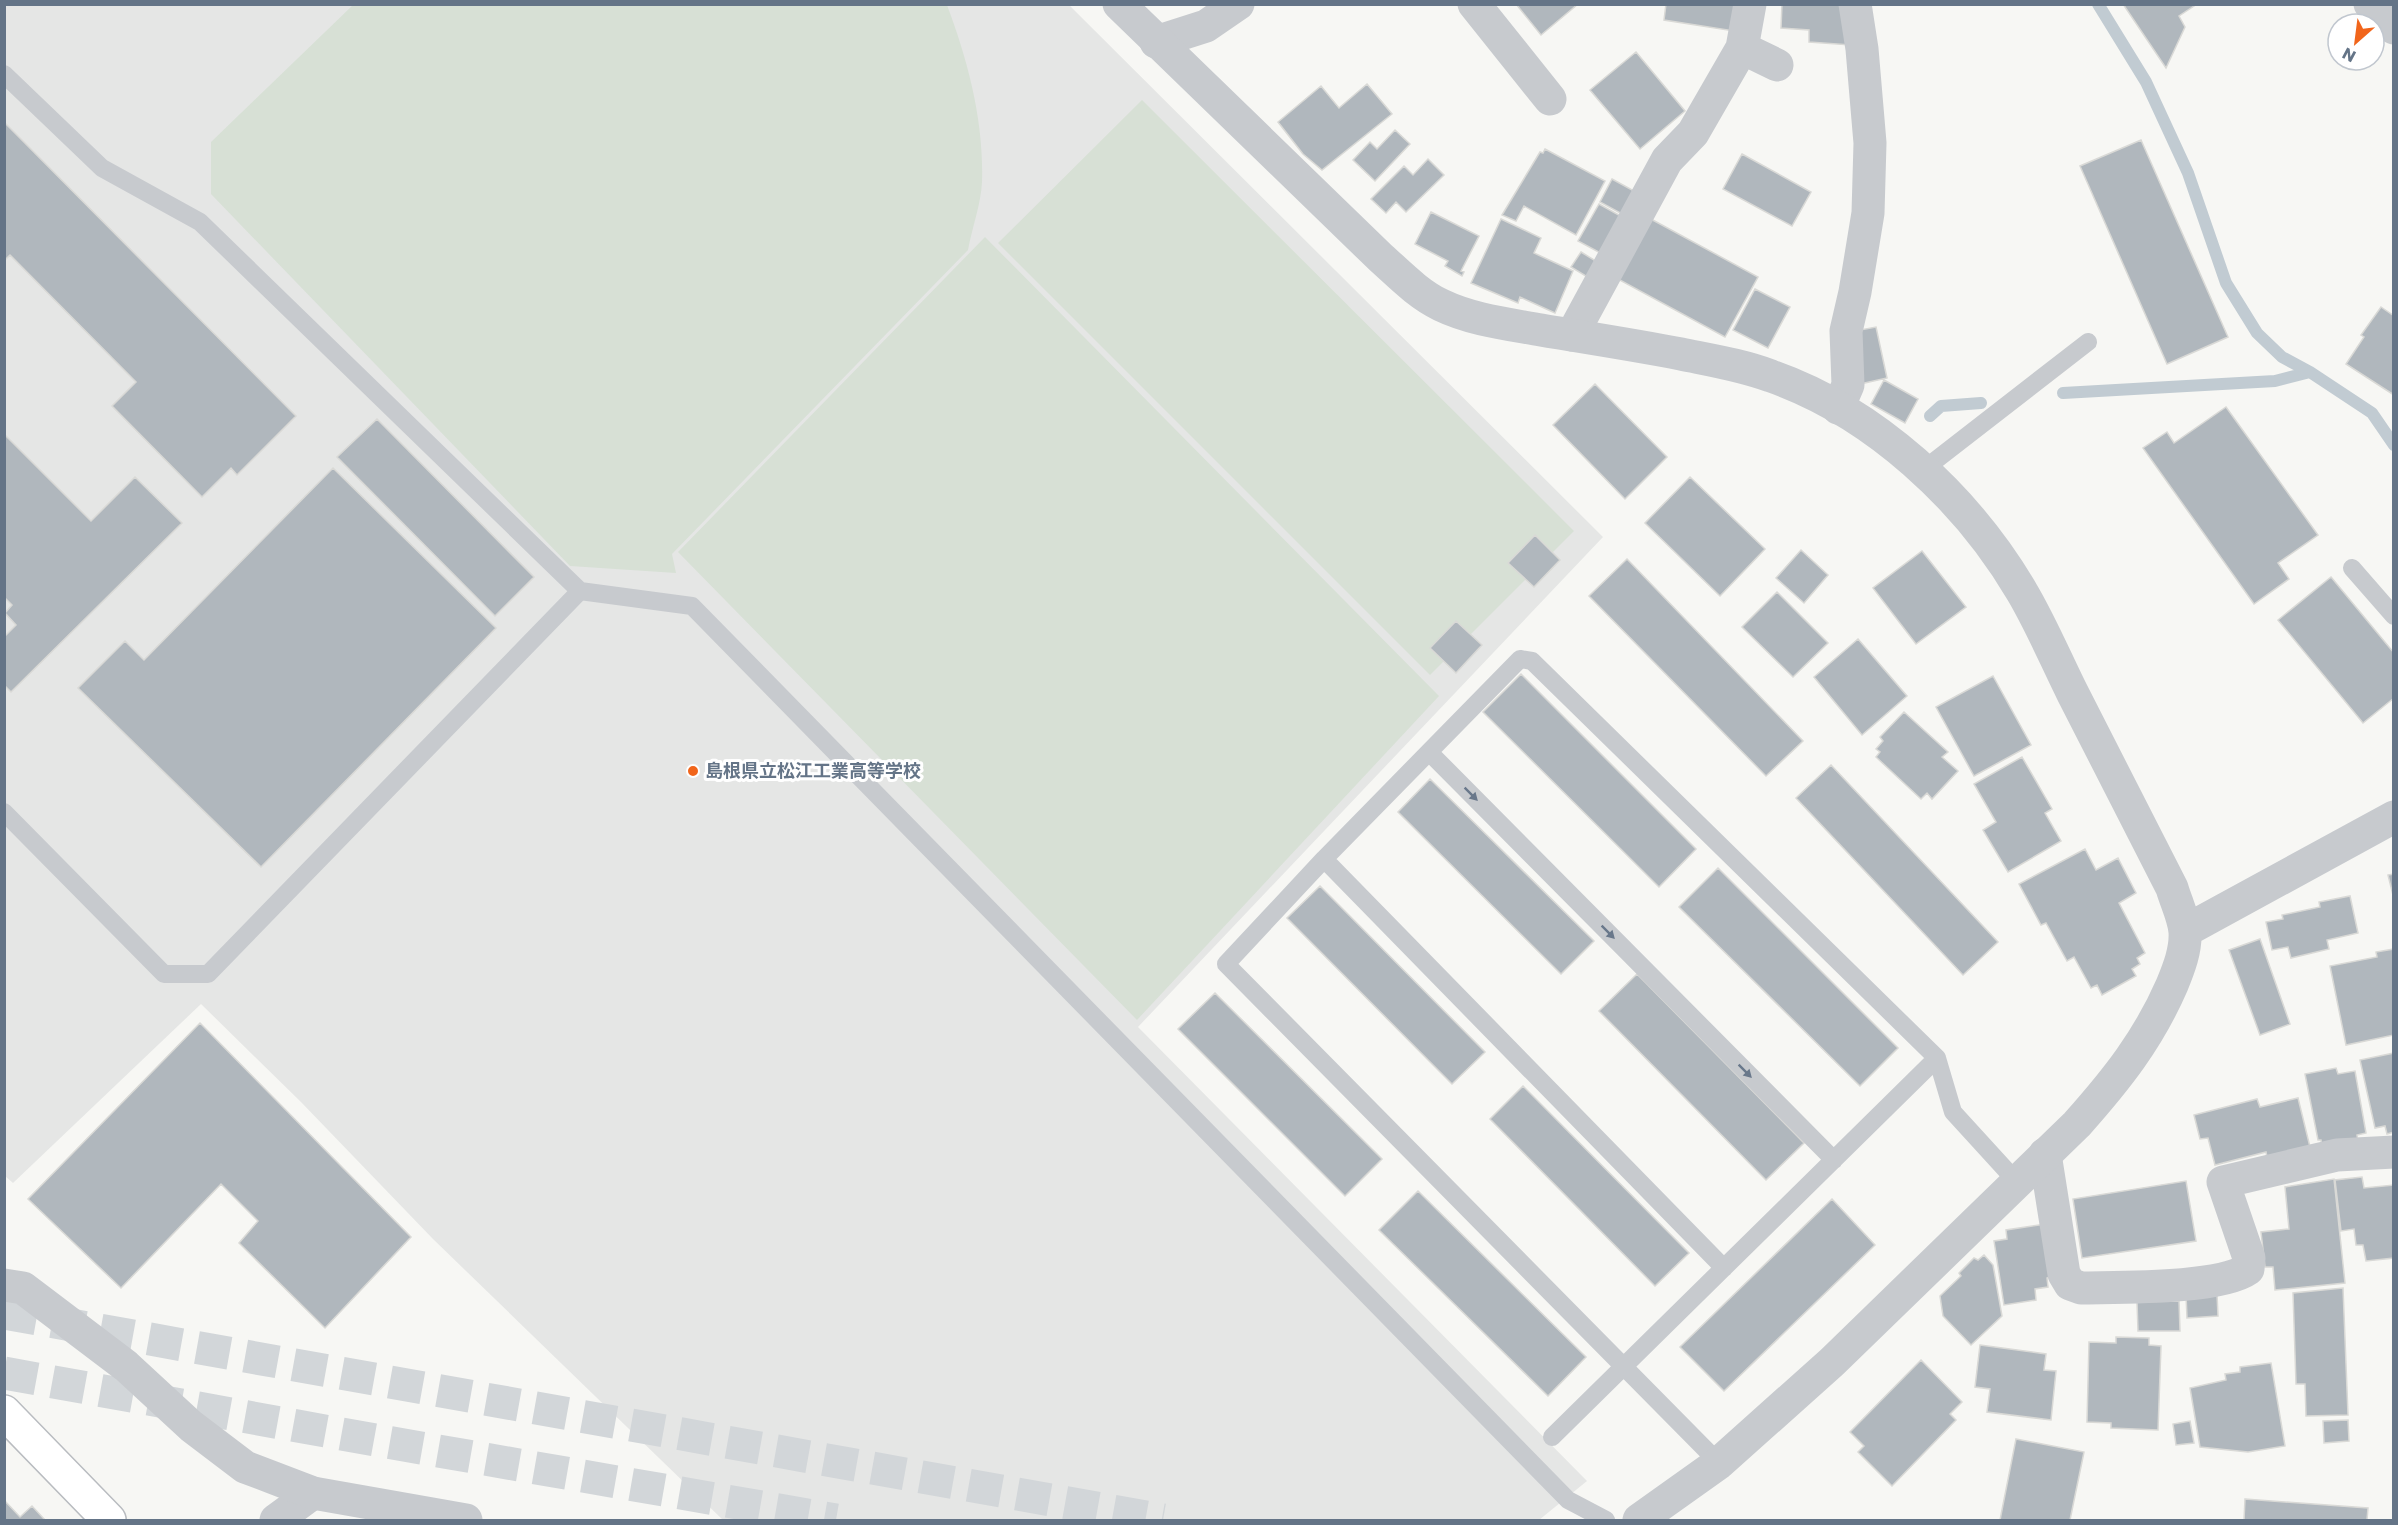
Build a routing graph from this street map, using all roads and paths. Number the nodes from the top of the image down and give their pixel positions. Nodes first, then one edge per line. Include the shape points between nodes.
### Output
1 (1119, 4) edge
2 (1238, 4) edge
3 (1474, 4) edge
4 (1750, 4) edge
5 (1855, 4) edge
6 (2370, 4) edge
7 (2394, 28) edge
8 (1156, 42) junction
9 (1742, 48) junction
10 (1778, 65) dead end
11 (4, 74) edge
12 (1550, 99) dead end
13 (1572, 335) junction
14 (2088, 342) dead end
15 (1838, 408) junction
16 (1923, 470) junction
17 (2352, 568) dead end
18 (579, 591) junction
19 (2394, 616) edge
20 (1429, 752) junction
21 (4, 812) edge
22 (2394, 817) edge
23 (1324, 860) junction
24 (2185, 931) junction
25 (1937, 1058) junction
26 (2394, 1152) edge
27 (2045, 1154) junction
28 (1834, 1160) junction
29 (2016, 1181) junction
30 (1724, 1268) junction
31 (4, 1285) edge
32 (1624, 1366) junction
33 (4, 1412) edge
34 (1552, 1437) dead end
35 (1719, 1463) junction
36 (312, 1493) junction
37 (109, 1521) edge
38 (276, 1521) edge
39 (466, 1521) edge
40 (1606, 1521) edge
41 (1639, 1521) edge

1 - 8 street
2 - 8 street via 1206,26
3 - 12 street
4 - 9 street
5 - 15 street via 1870,143 1868,213 1846,331 1848,385
6 - 7 street
8 - 13 street via 1416,290 1466,315
9 - 10 street
9 - 13 street via 1693,133 1667,160
11 - 18 lane via 102,168 200,222
13 - 15 street via 1770,375
14 - 16 lane
15 - 16 street
16 - 24 street via 1986,539 2022,592 2172,888
17 - 19 lane
18 - 21 lane via 208,974 164,974
18 - 40 lane via 692,606 1559,1492
20 - 23 lane
20 - 25 lane via 1520,659 1532,661
20 -> 28 lane
22 - 24 street
23 - 30 lane
23 - 32 lane via 1226,964
24 - 27 street via 2184,953 2164,1004 2125,1069
25 - 28 lane
25 - 29 lane via 1953,1112
26 - 27 street via 2337,1155 2223,1182 2249,1258 2247,1269 2238,1276 2166,1286 2081,1288 2070,1284 2064,1274
27 - 29 street
28 - 30 lane
29 - 35 street via 1832,1362
30 - 32 lane
31 - 36 street via 22,1288 117,1359 191,1426 245,1467
32 - 34 lane
32 - 35 lane
33 - 37 highway
35 - 41 street
36 - 38 street
36 - 39 street

